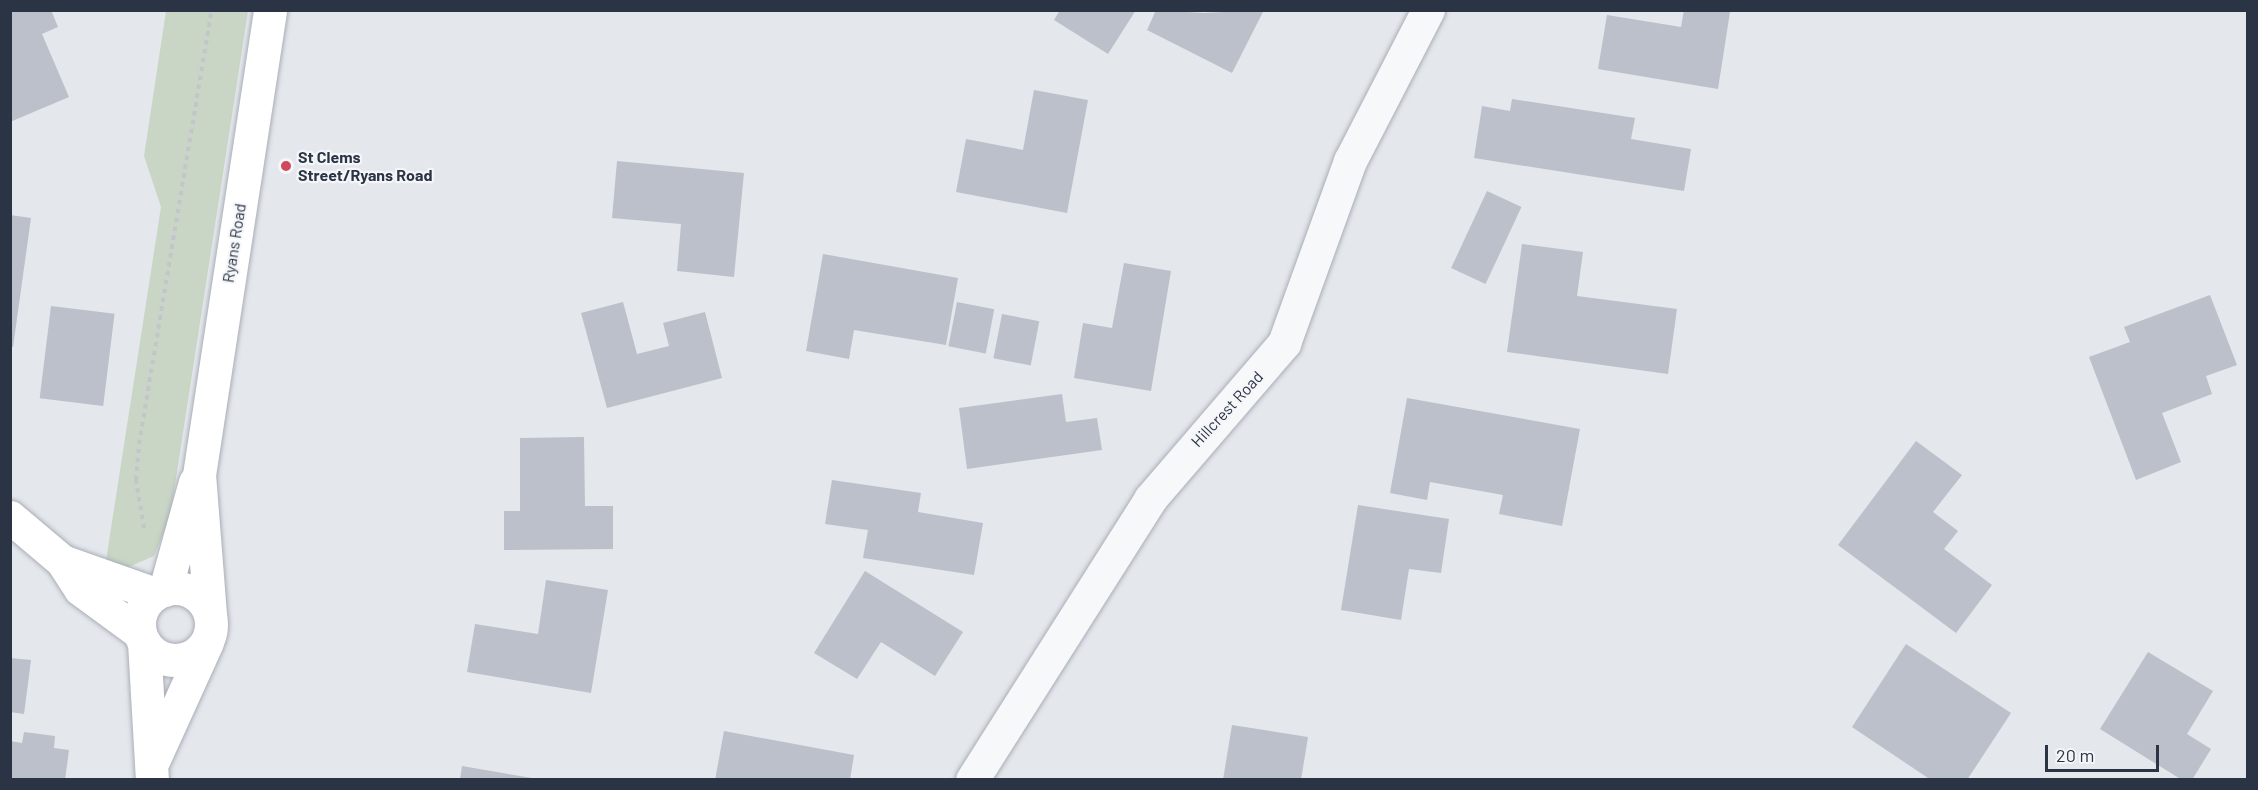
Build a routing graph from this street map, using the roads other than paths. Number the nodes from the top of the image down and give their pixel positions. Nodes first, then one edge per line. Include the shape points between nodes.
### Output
1 (270, 10) edge
2 (1428, 10) edge
3 (199, 475) junction
4 (10, 517) edge
5 (62, 561) junction
6 (160, 592) junction
7 (208, 628) junction
8 (142, 638) junction
9 (153, 769) edge
10 (972, 780) edge

1 - 3 street, Ryans Road
2 - 10 street, Hillcrest Road via 1350,161 1284,343 1179,461 1130,526
3 - 6 street, Ryans Road
3 - 7 street, Ryans Road
4 - 5 street
5 - 6 street
5 - 8 street via 80,589
6 - 7 street via 189,590
6 - 8 street via 141,612
7 - 8 street via 189,657 178,660 155,654
7 - 9 street, Ryans Road
8 - 9 street, Ryans Road

